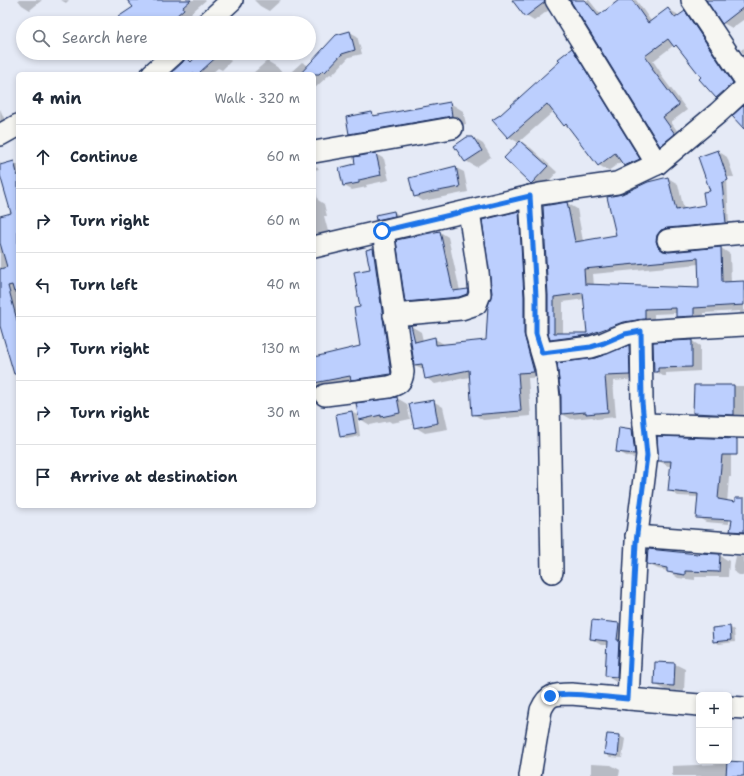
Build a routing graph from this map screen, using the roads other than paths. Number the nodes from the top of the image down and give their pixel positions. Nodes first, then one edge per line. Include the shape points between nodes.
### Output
1 (232, 0) edge
2 (556, 0) edge
3 (692, 0) edge
4 (215, 16) edge
5 (167, 60) edge
6 (154, 72) edge
7 (744, 78) edge
8 (744, 89) edge
9 (16, 126) edge
10 (452, 128) dead end
11 (0, 135) edge
12 (316, 152) edge
13 (658, 164) junction
14 (530, 196) junction
15 (469, 211) junction
16 (382, 231) junction
17 (744, 233) edge
18 (668, 240) dead end
19 (316, 247) edge
20 (394, 315) junction
21 (744, 325) edge
22 (641, 331) junction
23 (542, 353) junction
24 (325, 394) dead end
25 (644, 424) junction
26 (744, 427) edge
27 (636, 536) junction
28 (744, 544) edge
29 (552, 572) dead end
30 (628, 699) junction
31 (696, 705) edge
32 (732, 707) edge
33 (744, 708) edge
34 (530, 776) edge

1 - 4 street
2 - 13 street
3 - 7 street
5 - 6 street
8 - 13 street
9 - 11 street
10 - 12 street
13 - 14 street via 617,183
14 - 15 street
14 - 23 street via 536,334
15 - 16 street
15 - 20 street via 480,294 476,304 461,309
16 - 19 street
16 - 20 street
17 - 18 street
20 - 24 street via 403,372 398,384
21 - 22 street
22 - 23 street via 625,334 591,347
22 - 25 street
23 - 29 street via 549,398
25 - 26 street
25 - 27 street via 647,456
27 - 28 street
27 - 30 street
30 - 31 street
30 - 34 street via 557,694 550,696 541,710
32 - 33 street

